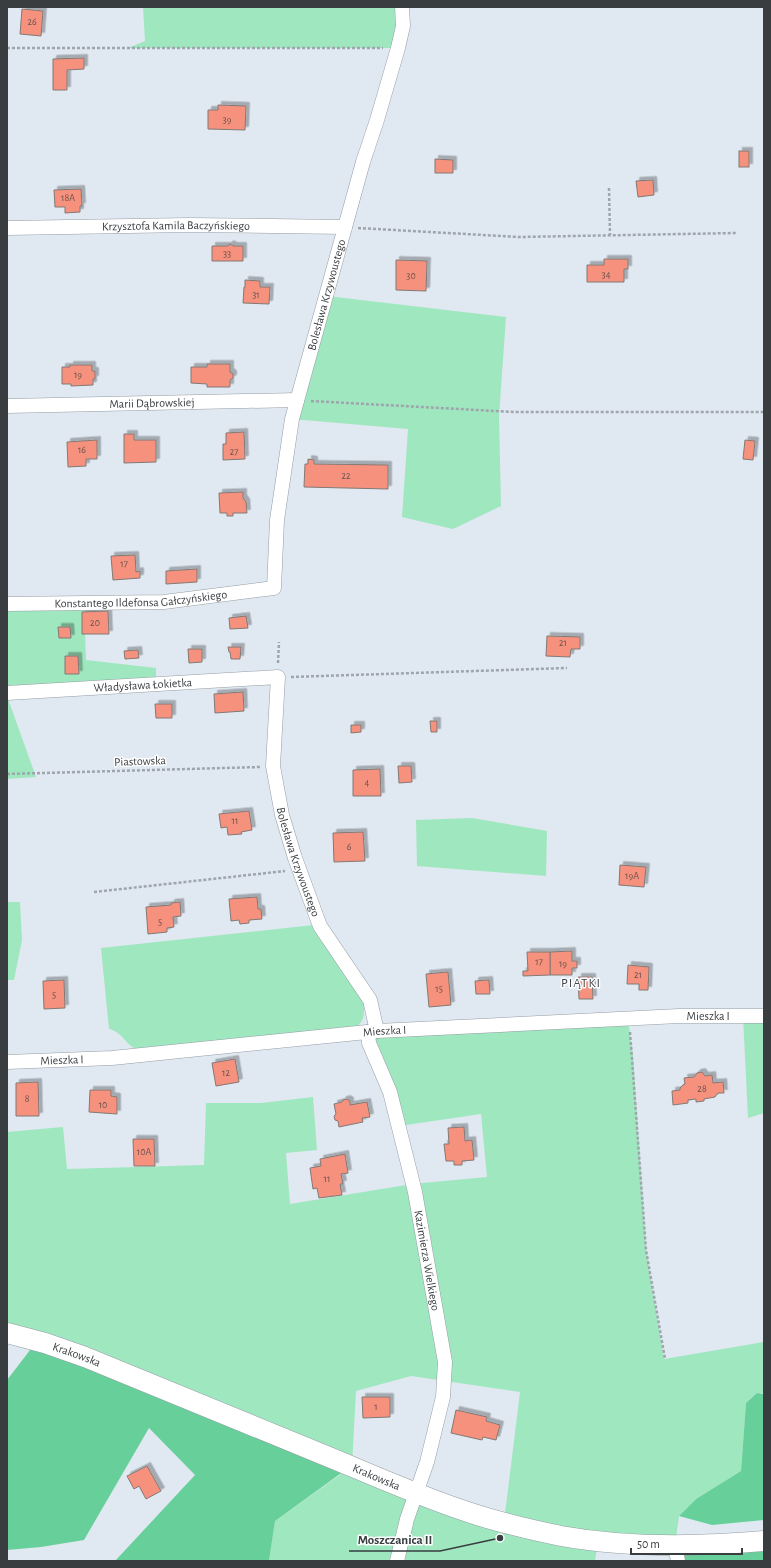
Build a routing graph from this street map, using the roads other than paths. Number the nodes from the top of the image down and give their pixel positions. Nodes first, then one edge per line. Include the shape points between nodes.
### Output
1 (402, 7) edge
2 (7, 228) edge
3 (345, 228) junction
4 (297, 400) junction
5 (7, 406) edge
6 (274, 588) joint
7 (7, 604) edge
8 (278, 677) joint
9 (7, 693) edge
10 (764, 1016) edge
11 (372, 1031) junction
12 (7, 1062) edge
13 (7, 1333) edge
14 (415, 1492) junction
15 (764, 1541) edge
16 (677, 1554) edge
17 (397, 1561) edge

1 - 3 street, Bolesława Krzywoustego via 403,26 398,48
2 - 3 street, Krzysztofa Kamila Baczyńskiego via 189,225
3 - 4 street, Bolesława Krzywoustego
4 - 5 street, Marii Dąbrowskiej
4 - 6 street, Bolesława Krzywoustego via 277,520
6 - 7 street, Konstantego Ildefonsa Gałczyńskiego via 164,602
8 - 9 street, Władysława Łokietka
8 - 11 street, Bolesława Krzywoustego via 274,766 282,815 320,926 370,1000
10 - 11 street, Mieszka I via 679,1016
11 - 12 street, Mieszka I via 112,1058
11 - 14 street, Kazimierza Wielkiego via 369,1043 390,1092 415,1192 445,1362 444,1397 427,1462
13 - 14 main road, Krakowska via 86,1357
14 - 16 main road, Krakowska via 474,1514 539,1531 598,1541 644,1545
14 - 17 street, Kazimierza Wielkiego
15 - 16 main road, Krakowska via 706,1546

